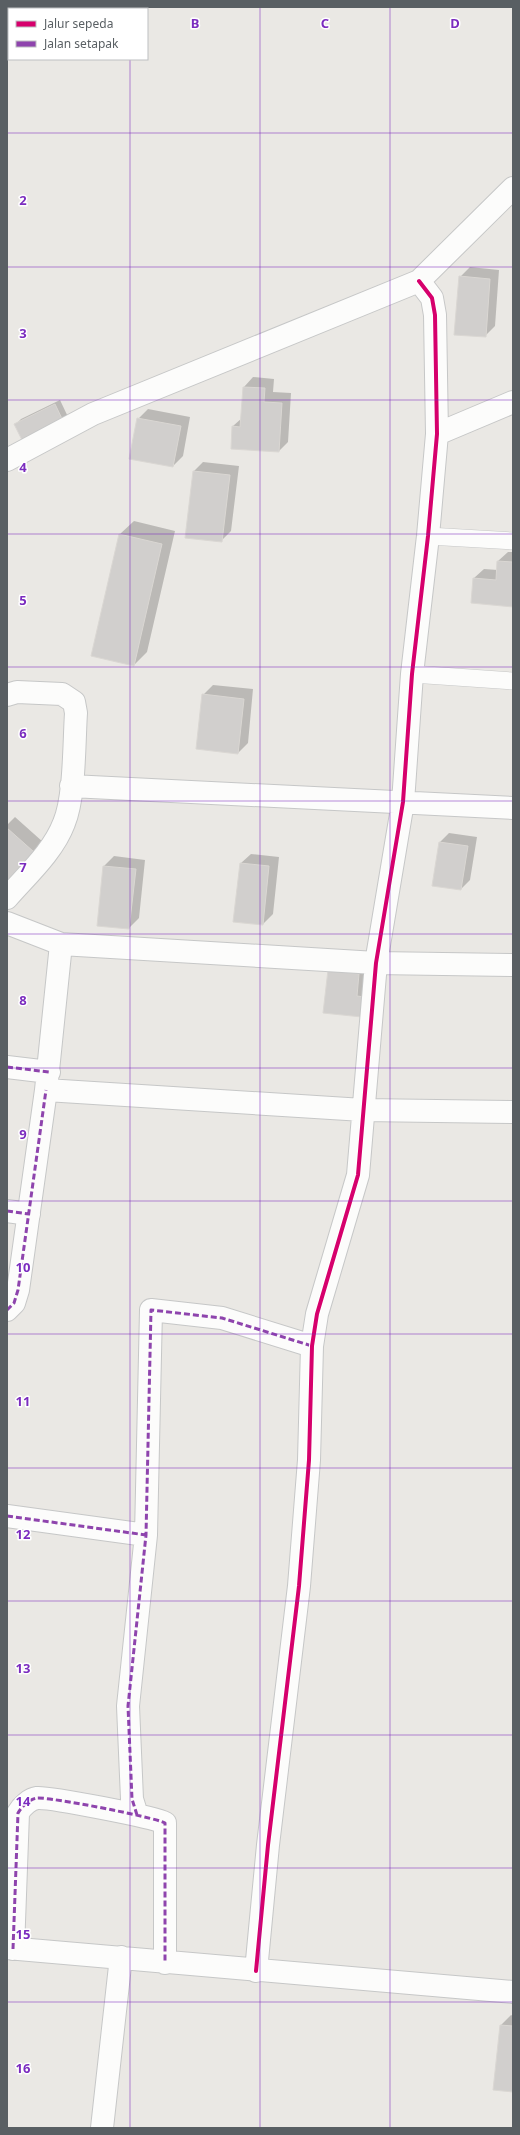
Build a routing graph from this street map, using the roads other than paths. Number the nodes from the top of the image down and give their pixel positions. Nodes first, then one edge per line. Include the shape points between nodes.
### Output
1 (513, 188) edge
2 (419, 280) junction
3 (513, 402) edge
4 (437, 434) junction
5 (7, 460) edge
6 (428, 536) junction
7 (513, 541) edge
8 (412, 674) junction
9 (513, 681) edge
10 (7, 695) edge
11 (71, 786) junction
12 (403, 802) junction
13 (513, 808) edge
14 (7, 898) edge
15 (7, 923) edge
16 (61, 944) junction
17 (376, 963) junction
18 (513, 965) edge
19 (7, 1067) edge
20 (48, 1081) junction
21 (363, 1110) junction
22 (513, 1112) edge
23 (7, 1211) edge
24 (29, 1214) junction
25 (7, 1310) edge
26 (312, 1346) junction
27 (7, 1516) edge
28 (146, 1535) junction
29 (137, 1815) junction
30 (10, 1949) edge
31 (121, 1957) junction
32 (165, 1963) junction
33 (256, 1971) junction
34 (513, 1990) edge
35 (102, 2128) edge

1 - 2 street
2 - 4 street via 432,298 435,315
2 - 5 street via 93,414
3 - 4 street
4 - 6 street
6 - 7 lane
6 - 8 street
8 - 9 lane
8 - 12 street
10 - 11 street via 17,692 62,694 74,702 76,713
11 - 12 street
11 - 14 street via 68,809 57,836 48,851
12 - 13 street
12 - 17 street
15 - 16 street
16 - 17 street
16 - 20 street
17 - 18 street
17 - 21 street
19 - 20 street
20 - 21 street
20 - 24 street
21 - 22 street
21 - 26 street via 358,1175 317,1314
23 - 24 street
24 - 25 street via 18,1290 14,1303
26 - 28 street via 222,1318 151,1310
26 - 33 street via 309,1460 299,1586 268,1845
27 - 28 street
28 - 29 street via 128,1706 132,1799
29 - 30 street via 39,1798 21,1807 18,1813
29 - 32 street via 165,1823
30 - 31 street
31 - 32 street
31 - 35 street
32 - 33 street
33 - 34 street

